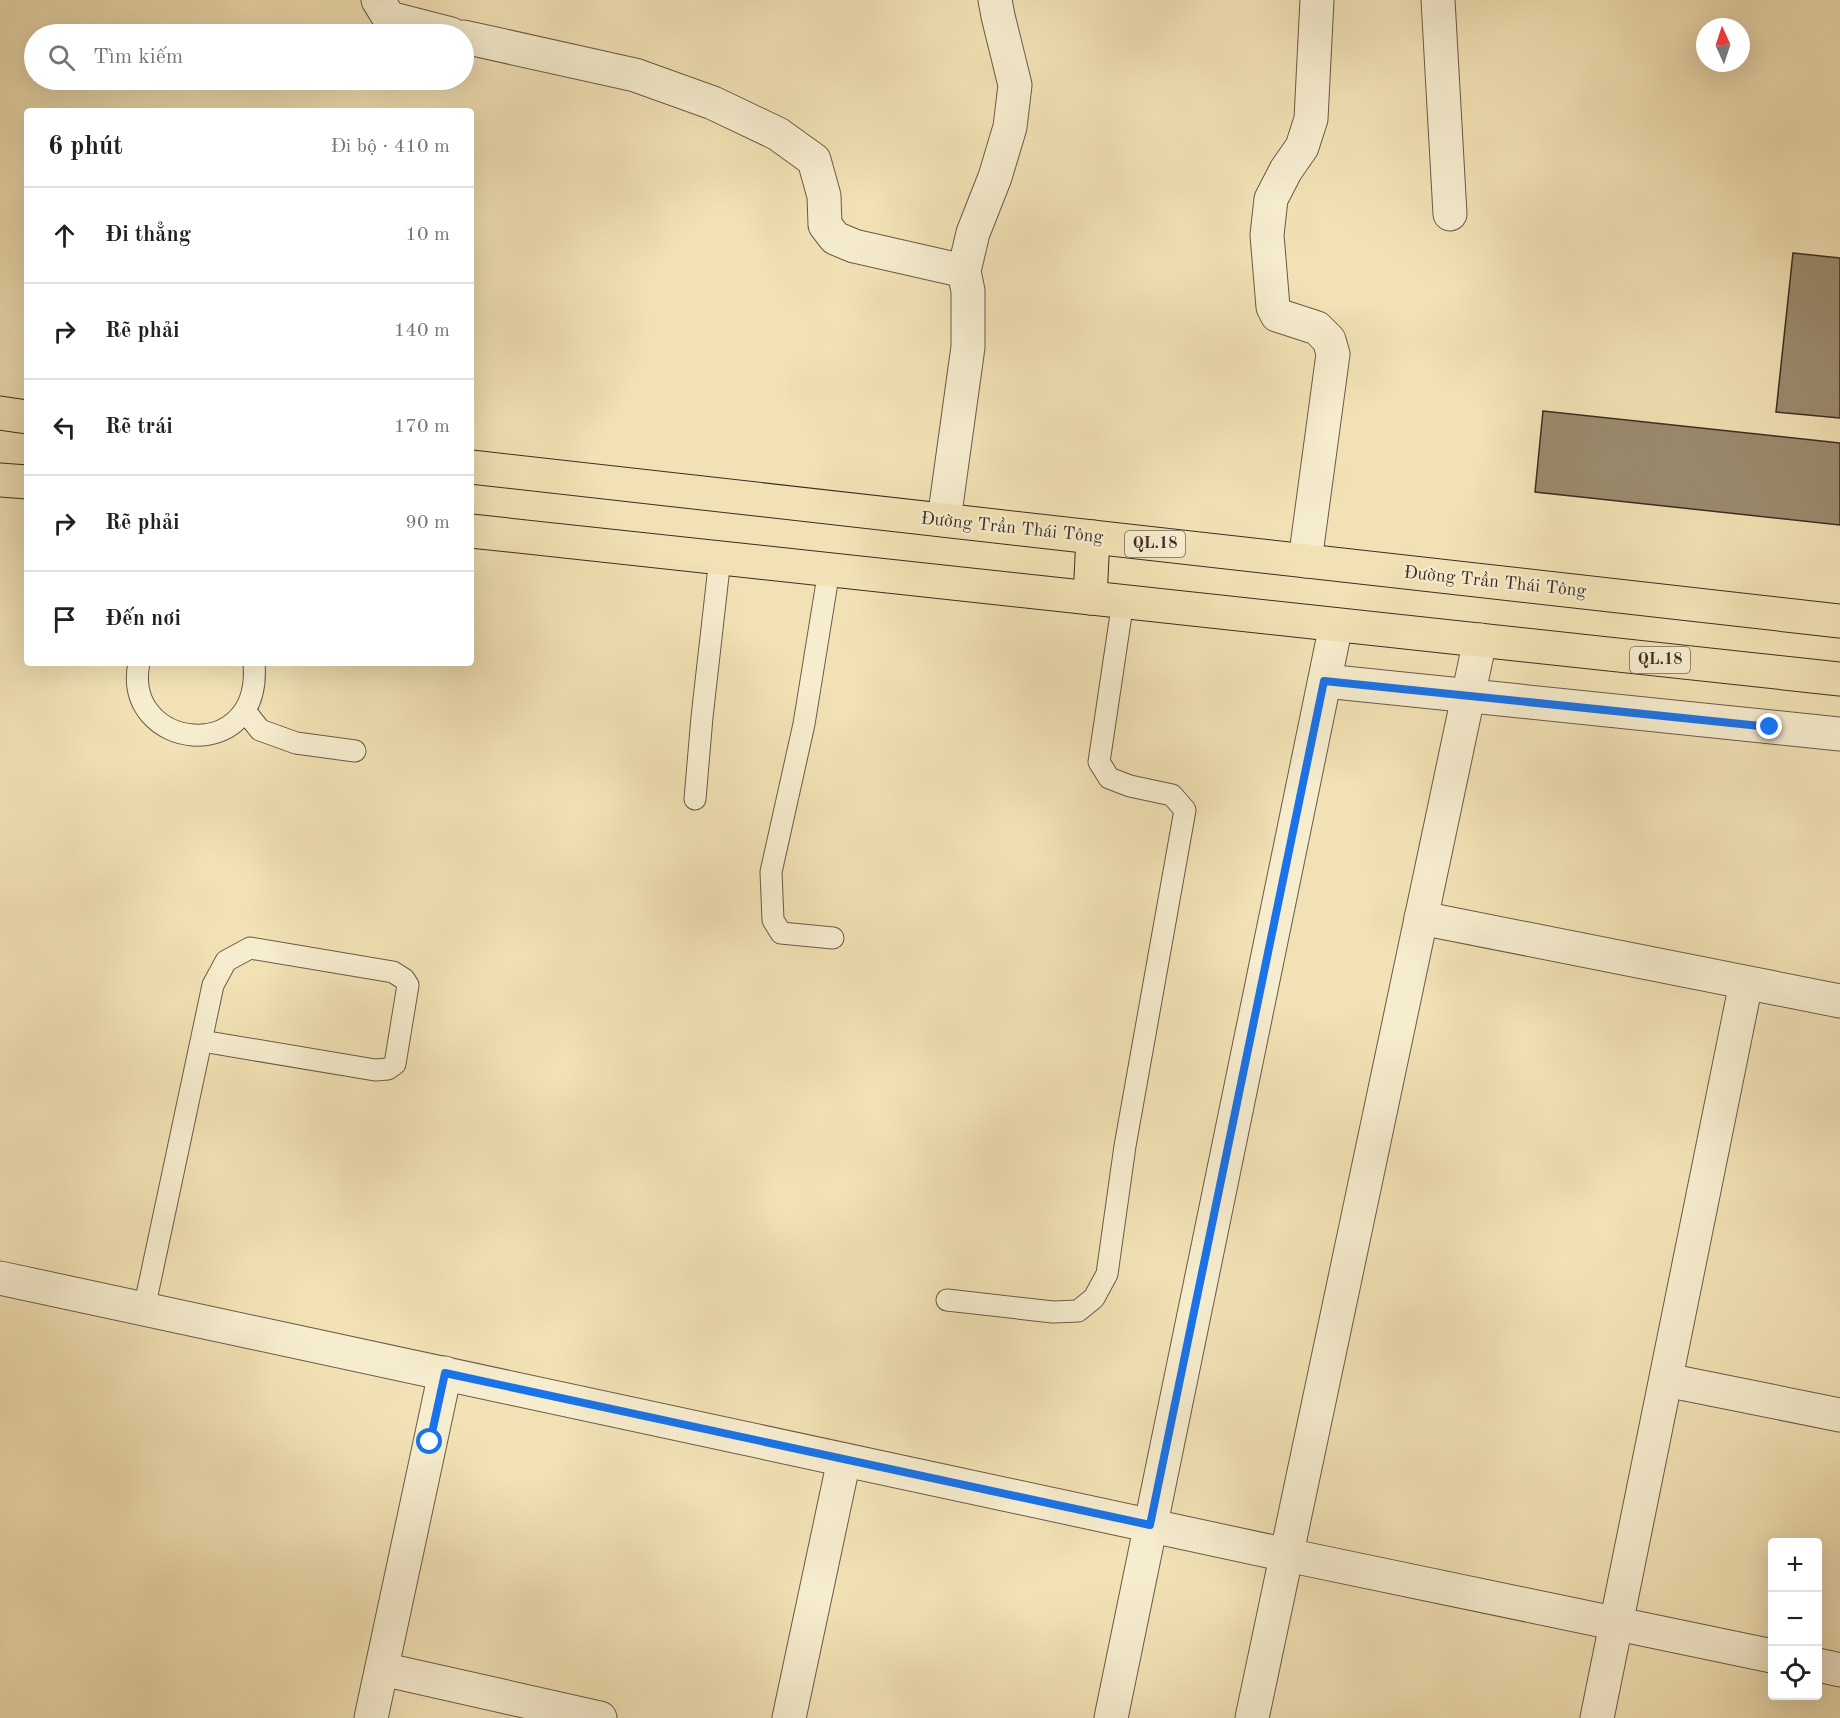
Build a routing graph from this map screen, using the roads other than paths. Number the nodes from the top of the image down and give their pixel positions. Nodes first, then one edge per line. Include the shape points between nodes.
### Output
1 (378, 0) edge
2 (995, 0) edge
3 (1317, 0) edge
4 (1438, 0) edge
5 (409, 24) edge
6 (474, 39) edge
7 (1450, 214) dead end
8 (964, 271) junction
9 (0, 413) edge
10 (24, 417) edge
11 (474, 467) edge
12 (0, 480) edge
13 (24, 483) edge
14 (944, 520) junction
15 (474, 531) edge
16 (1093, 537) junction
17 (720, 558) junction
18 (1305, 561) junction
19 (829, 570) junction
20 (1090, 598) junction
21 (1123, 601) junction
22 (1840, 621) edge
23 (1336, 625) junction
24 (1480, 640) junction
25 (138, 666) edge
26 (254, 666) edge
27 (1840, 679) edge
28 (1324, 681) junction
29 (1469, 696) junction
30 (245, 711) junction
31 (1840, 734) edge
32 (355, 751) dead end
33 (695, 799) dead end
34 (1421, 918) junction
35 (833, 938) dead end
36 (1746, 983) junction
37 (1840, 1001) edge
38 (202, 1041) junction
39 (0, 1278) edge
40 (947, 1300) dead end
41 (144, 1309) junction
42 (445, 1373) junction
43 (1666, 1380) junction
44 (1840, 1415) edge
45 (844, 1460) junction
46 (1150, 1525) junction
47 (1287, 1555) junction
48 (1617, 1623) junction
49 (1768, 1655) edge
50 (1822, 1666) edge
51 (382, 1669) junction
52 (1840, 1670) edge
53 (371, 1718) edge
54 (600, 1718) edge
55 (789, 1718) edge
56 (1111, 1718) edge
57 (1252, 1718) edge
58 (1597, 1718) edge

1 - 5 street via 389,18
2 - 8 street via 1015,85 1010,127
3 - 18 street via 1311,119 1302,147 1271,199 1267,235 1277,315 1317,328 1329,340 1333,354
4 - 7 street
6 - 8 street via 636,75 713,103 778,134 814,160 824,196 825,225 836,238 854,246
8 - 14 street via 968,347
9 - 10 highway
11 - 14 highway, Đường Trần Thái Tông / QL.18
12 - 13 highway
14 - 16 highway, Đường Trần Thái Tông / QL.18
15 - 17 highway, QL.18
16 - 18 highway, Đường Trần Thái Tông / QL.18
16 - 20 highway
17 - 19 highway, QL.18
17 - 33 lane
18 - 22 highway, Đường Trần Thái Tông / QL.18
19 - 20 highway, QL.18
19 - 35 lane via 804,724 771,872 773,920 781,933
20 - 21 highway, QL.18
21 - 23 highway, QL.18
21 - 40 lane via 1099,762 1109,778 1172,795 1185,810 1125,1146 1107,1274 1094,1298 1078,1311 1053,1312
23 - 24 highway, QL.18
23 - 28 street
24 - 27 highway, QL.18
24 - 29 street
25 - 30 lane via 139,691 145,707 169,729 185,735 219,732
26 - 30 lane via 253,696
28 - 29 street
28 - 46 street
29 - 31 street
29 - 34 street
30 - 32 lane via 260,730 296,743
34 - 36 street
34 - 47 street
36 - 37 street
36 - 43 street
38 - 38 lane via 388,1069 395,1064 408,985 393,972 250,948 226,961 213,985
38 - 41 lane
39 - 41 street
41 - 42 street
42 - 45 street
42 - 51 street
43 - 44 street
43 - 48 street
45 - 46 street
45 - 55 street
46 - 47 street
46 - 56 street
47 - 48 street
47 - 57 street
48 - 49 street
48 - 58 street
50 - 52 street
51 - 53 street
51 - 54 street

